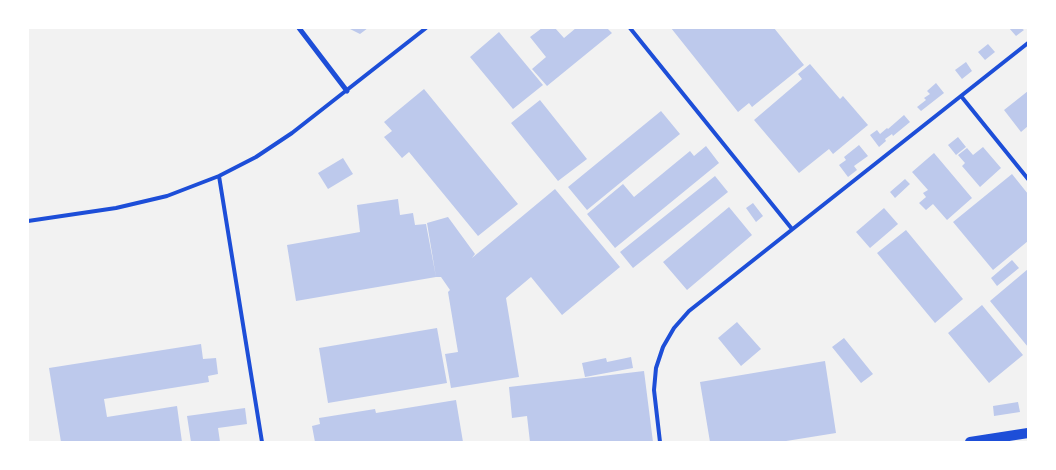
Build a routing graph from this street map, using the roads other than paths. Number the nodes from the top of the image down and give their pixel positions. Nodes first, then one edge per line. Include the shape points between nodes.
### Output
1 (299, 28) edge
2 (426, 28) edge
3 (630, 28) edge
4 (1028, 43) edge
5 (347, 91) junction
6 (961, 96) junction
7 (219, 176) junction
8 (1028, 179) edge
9 (28, 221) edge
10 (792, 229) junction
11 (1028, 433) edge
12 (262, 442) edge
13 (660, 442) edge
14 (970, 442) edge

1 - 5 street
2 - 5 lane
3 - 10 lane
4 - 6 lane
5 - 7 lane via 292,134
6 - 8 lane
6 - 10 lane
7 - 9 lane via 167,196 116,208
7 - 12 lane
10 - 13 lane via 689,311 674,328 656,368 654,390
11 - 14 main road

